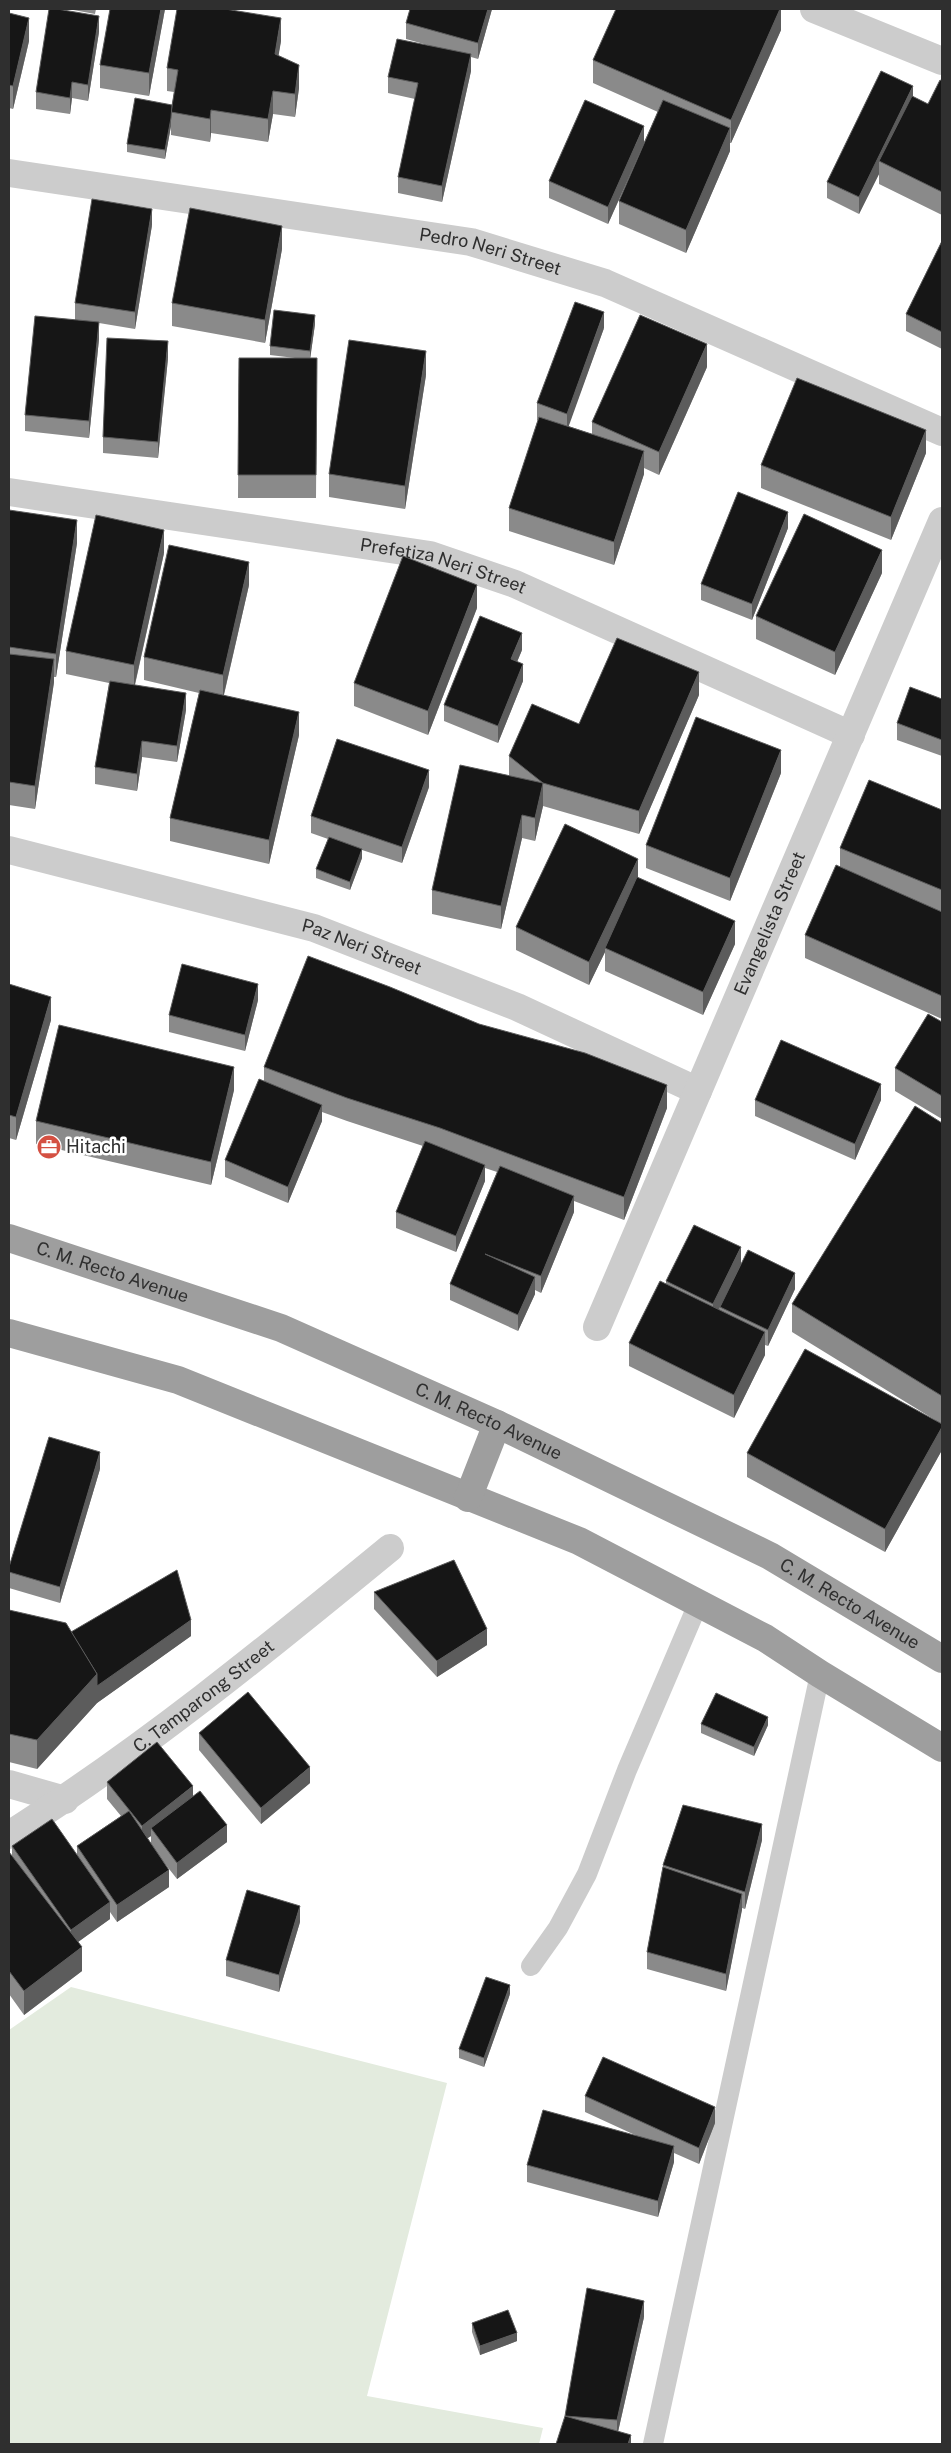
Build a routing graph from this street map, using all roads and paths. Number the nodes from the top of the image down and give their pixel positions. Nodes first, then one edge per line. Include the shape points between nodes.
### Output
1 (814, 9) edge
2 (942, 60) edge
3 (9, 174) edge
4 (942, 432) edge
5 (9, 492) edge
6 (942, 521) edge
7 (850, 735) junction
8 (9, 850) edge
9 (698, 1091) junction
10 (9, 1238) edge
11 (597, 1327) dead end
12 (9, 1332) edge
13 (497, 1424) junction
14 (468, 1498) junction
15 (390, 1548) dead end
16 (698, 1604) junction
17 (942, 1658) edge
18 (820, 1674) junction
19 (942, 1748) edge
20 (9, 1784) edge
21 (65, 1800) junction
22 (9, 1835) edge
23 (531, 1966) dead end
24 (654, 2444) edge

1 - 2 street
3 - 4 street, Pedro Neri Street via 471,242 605,283
5 - 7 street, Prefetiza Neri Street via 430,555 515,584
6 - 7 street, Evangelista Street
7 - 9 street, Evangelista Street
8 - 9 street, Paz Neri Street via 314,928 517,1008
9 - 11 street, Evangelista Street
10 - 13 highway, C. M. Recto Avenue via 281,1328
12 - 14 highway via 178,1380
13 - 14 highway
13 - 17 highway, C. M. Recto Avenue via 770,1556
14 - 16 highway via 579,1541
15 - 21 street, C. Tamparong Street via 185,1712
16 - 18 highway via 765,1638
16 - 23 lane via 627,1770 587,1874 558,1928
18 - 19 highway
18 - 24 lane
20 - 21 street
21 - 22 street, C. Tamparong Street

